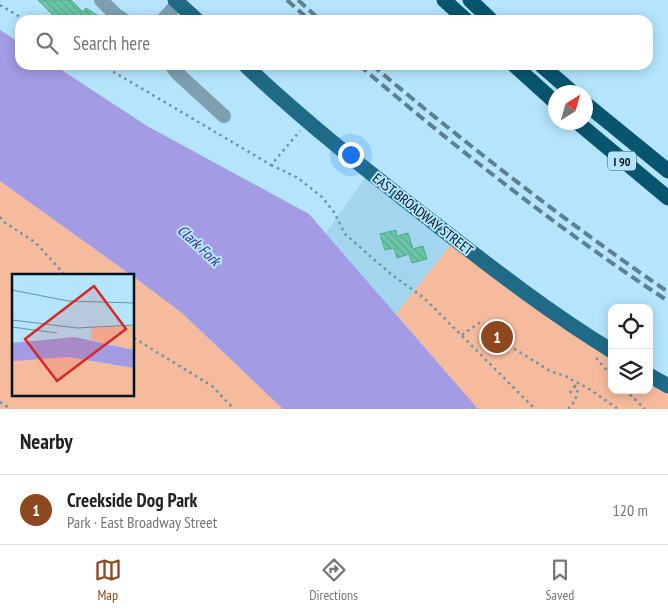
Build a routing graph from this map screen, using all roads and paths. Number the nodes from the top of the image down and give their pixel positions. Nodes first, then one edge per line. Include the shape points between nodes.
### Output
1 (101, 0) edge
2 (444, 0) edge
3 (470, 0) edge
4 (177, 1) edge
5 (0, 5) edge
6 (17, 15) edge
7 (116, 15) edge
8 (167, 15) edge
9 (192, 15) edge
10 (460, 15) edge
11 (486, 15) edge
12 (110, 70) edge
13 (175, 70) edge
14 (250, 70) edge
15 (520, 70) edge
16 (547, 70) edge
17 (564, 85) edge
18 (548, 96) edge
19 (593, 110) edge
20 (224, 116) dead end
21 (587, 130) edge
22 (300, 131) dead end
23 (271, 165) junction
24 (668, 171) edge
25 (668, 198) edge
26 (0, 217) edge
27 (64, 274) edge
28 (462, 335) junction
29 (135, 339) edge
30 (609, 349) edge
31 (593, 354) dead end
32 (608, 371) edge
33 (653, 377) edge
34 (578, 383) junction
35 (575, 386) junction
36 (668, 386) edge
37 (570, 393) dead end
38 (630, 394) edge
39 (0, 402) edge
40 (12, 409) edge
41 (234, 409) edge
42 (535, 409) edge
43 (568, 409) edge
44 (618, 409) edge
45 (645, 409) edge

1 - 7 lane
2 - 10 highway
3 - 11 highway
4 - 8 lane
4 - 9 main road
5 - 6 path
12 - 23 path
13 - 20 lane
14 - 30 main road, EAST BROADWAY STREET via 379,181 482,260
15 - 18 highway
16 - 17 highway
19 - 24 highway, I 90
21 - 25 highway, I 90
22 - 23 path
23 - 28 path via 298,178 322,197 345,234 423,297
26 - 27 path via 36,242
28 - 34 path via 479,322 484,324 506,343 550,371
28 - 42 path
29 - 41 path via 212,386
31 - 32 path
33 - 36 main road
34 - 35 path
34 - 44 path
35 - 37 path
35 - 43 path via 578,389 575,401
38 - 45 path
39 - 40 path

